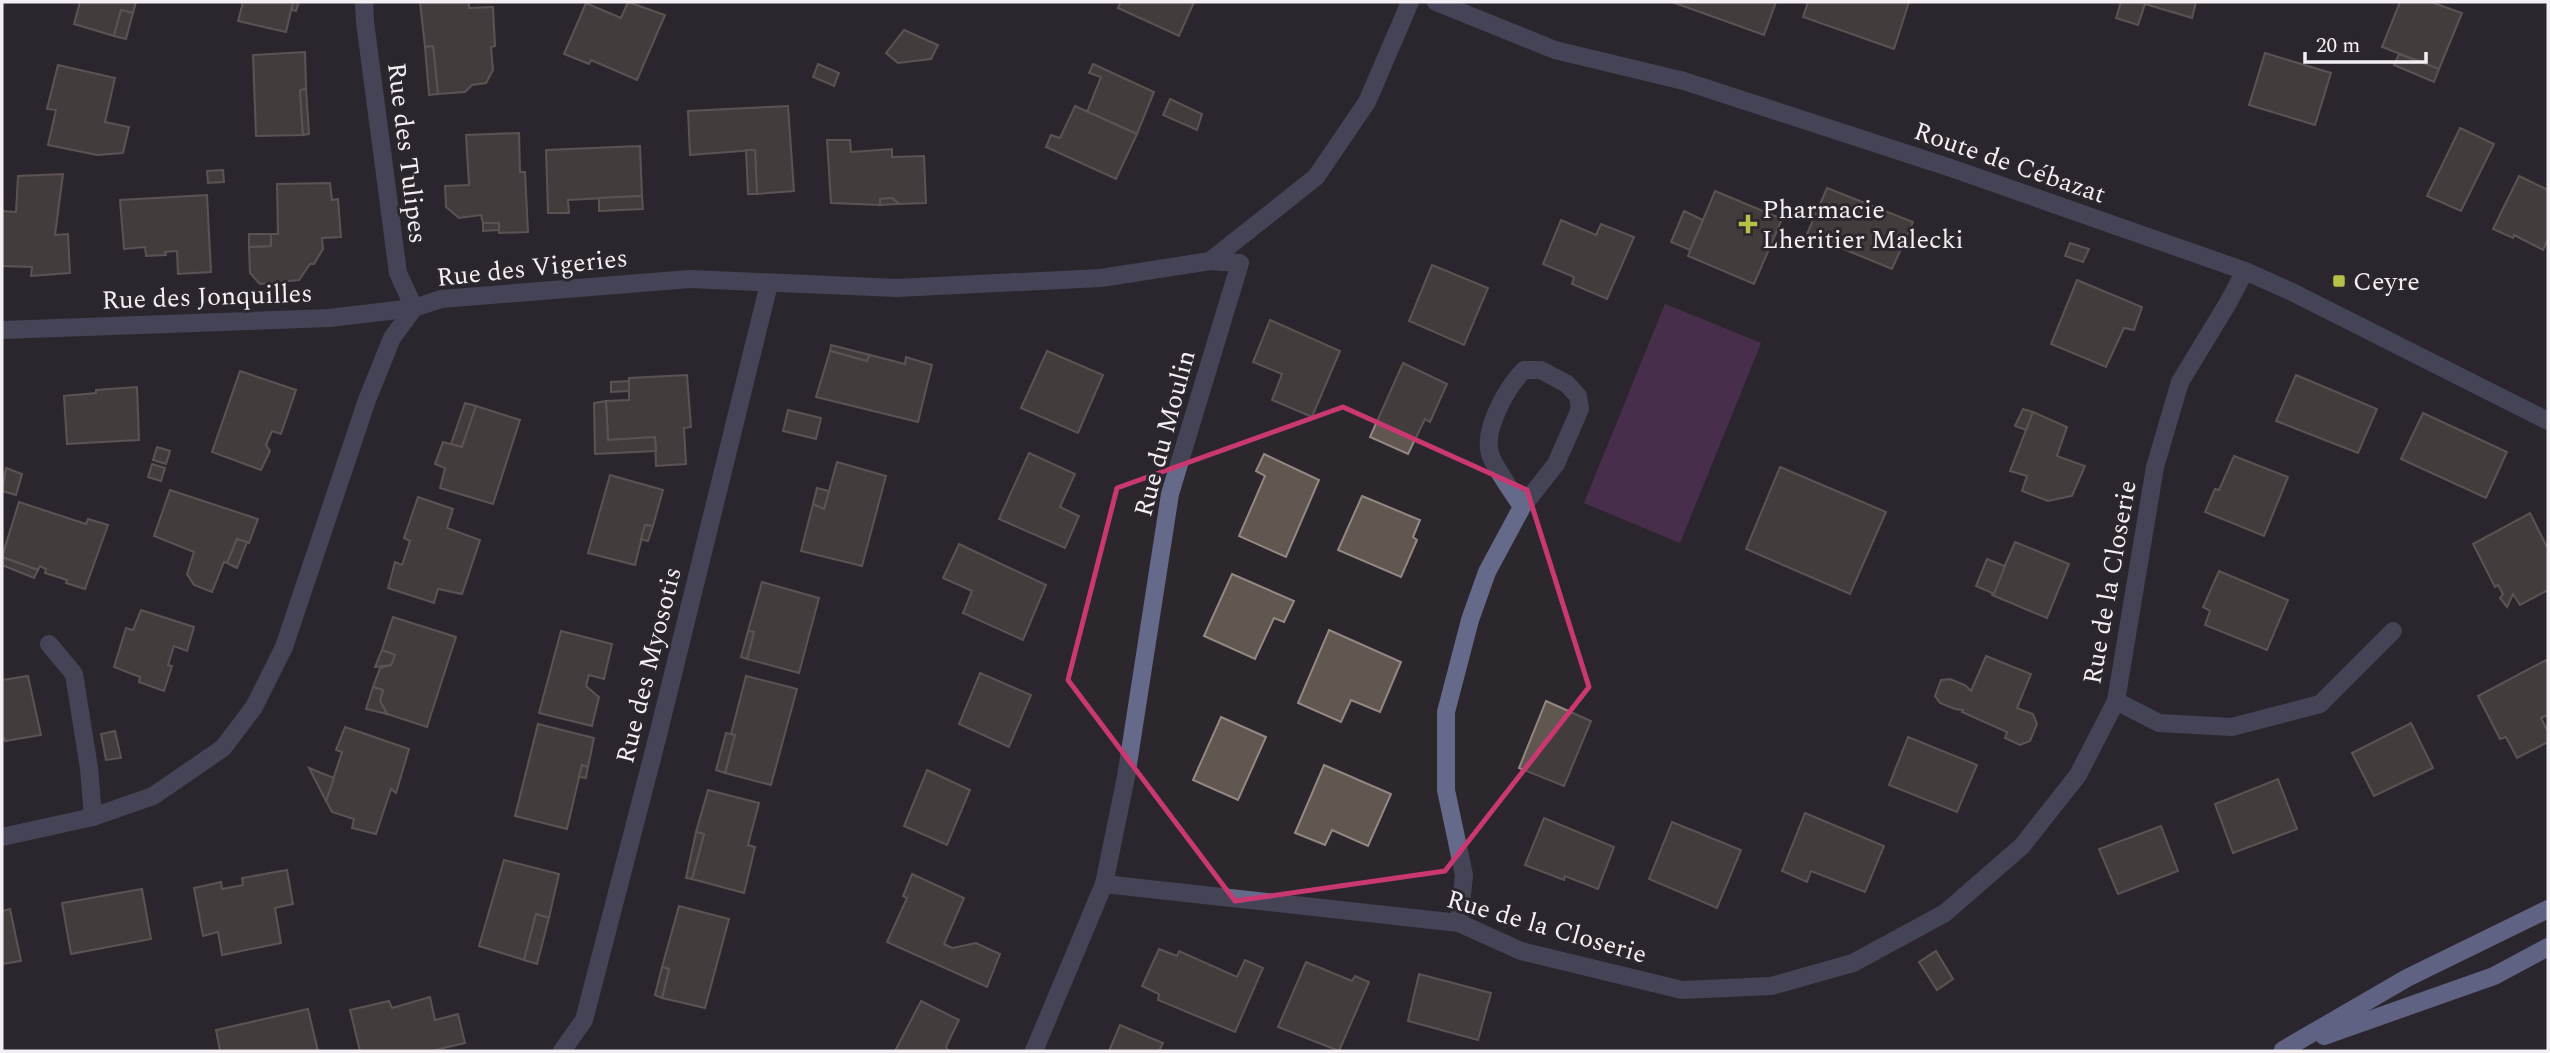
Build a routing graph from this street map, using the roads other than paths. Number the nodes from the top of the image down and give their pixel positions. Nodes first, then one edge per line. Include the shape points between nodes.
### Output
1 (364, 2) edge
2 (1410, 2) edge
3 (1436, 2) edge
4 (1210, 261) junction
5 (2245, 271) junction
6 (769, 284) junction
7 (414, 309) junction
8 (2, 330) edge
9 (2548, 421) edge
10 (1522, 507) junction
11 (2393, 631) dead end
12 (49, 645) dead end
13 (2116, 701) junction
14 (93, 817) junction
15 (2, 836) edge
16 (1104, 884) junction
17 (2548, 908) edge
18 (1460, 923) junction
19 (2548, 947) edge
20 (562, 1051) edge
21 (1034, 1051) edge
22 (2281, 1051) edge

1 - 7 street, Rue des Tulipes via 398,273
2 - 4 street via 1367,102 1316,177
3 - 5 street, Route de Cébazat via 1555,50 1684,82 1951,168
4 - 6 street, Rue des Vigeries via 1101,278 897,288
4 - 16 street, Rue du Moulin via 1240,263 1170,494 1126,778
5 - 9 street, Route de Cébazat
5 - 13 street, Rue de la Closerie via 2180,382 2155,467
6 - 7 street, Rue des Vigeries via 690,279 441,299
6 - 20 street, Rue des Myosotis via 584,1020
7 - 8 street, Rue des Jonquilles via 329,318
7 - 14 street, Rue des Vigeries via 391,338 284,647 254,707 222,748 195,769 153,796
10 - 10 street via 1556,464 1580,409 1578,396 1567,384 1541,370 1524,370 1511,383 1489,433 1490,455
10 - 18 street via 1487,572 1446,712 1447,790 1464,875
11 - 13 street via 2320,704 2232,727 2159,723
12 - 14 street via 74,674
13 - 18 street, Rue de la Closerie via 2078,775 2022,846 1945,912 1853,963 1771,986 1682,990 1521,951
14 - 15 street, Rue des Vigeries
16 - 18 street, Rue de la Closerie
16 - 21 street, Rue du Moulin
17 - 22 main road via 2407,978
19 - 22 main road via 2494,976

